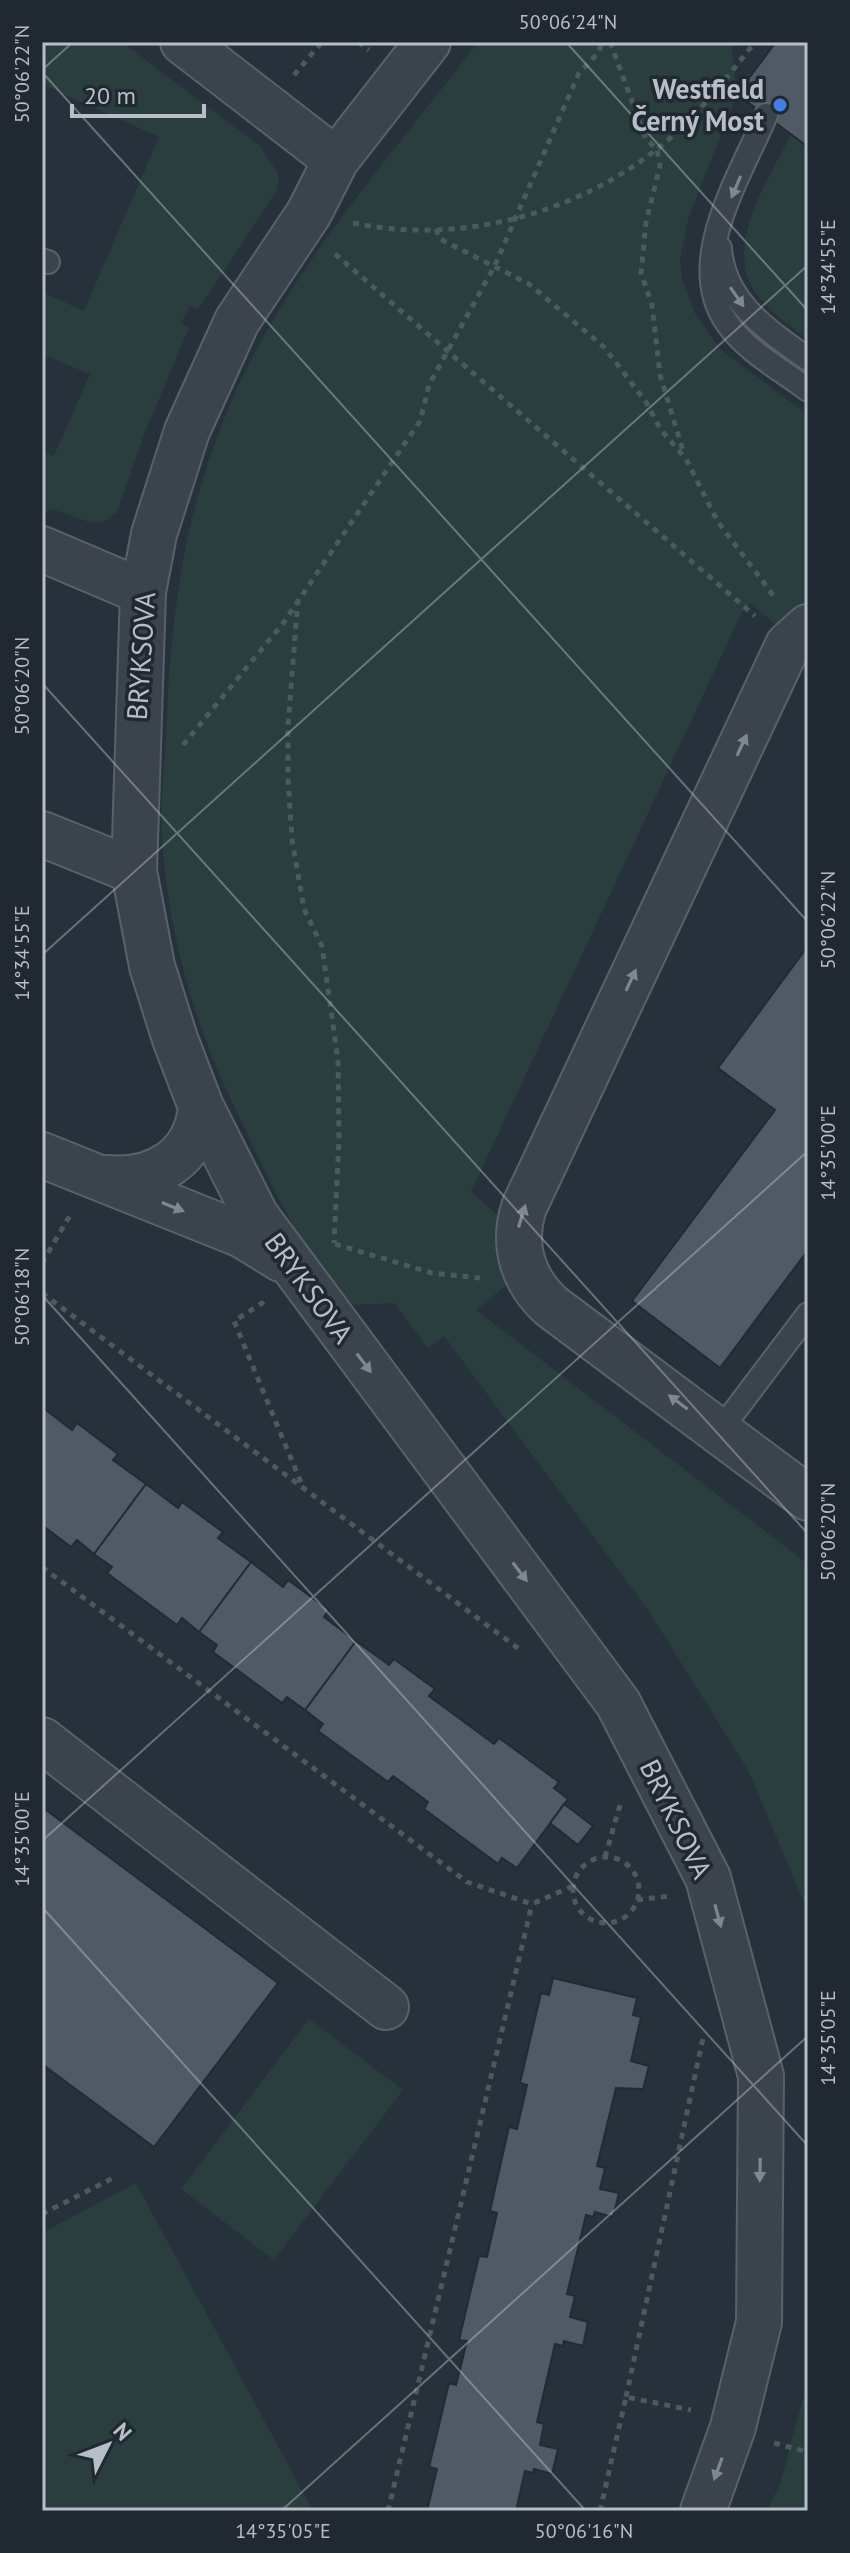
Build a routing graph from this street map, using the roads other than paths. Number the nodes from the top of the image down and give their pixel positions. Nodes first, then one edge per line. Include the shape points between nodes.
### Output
1 (183, 42) edge
2 (428, 42) edge
3 (766, 115) dead end
4 (336, 160) junction
5 (721, 223) junction
6 (808, 359) edge
7 (808, 390) edge
8 (42, 549) edge
9 (143, 592) junction
10 (794, 627) edge
11 (42, 834) edge
12 (134, 871) junction
13 (201, 1107) junction
14 (42, 1155) edge
15 (101, 1177) junction
16 (297, 1273) junction
17 (808, 1314) edge
18 (719, 1432) junction
19 (808, 1498) edge
20 (42, 1740) edge
21 (386, 2007) dead end
22 (703, 2511) edge

1 - 4 street
2 - 4 street, BRYKSOVA
3 -> 5 lane
4 - 9 street, BRYKSOVA via 309,213 237,321 209,379 154,534
5 -> 6 lane via 722,266 739,302
5 - 7 lane via 710,259 715,301 743,341
8 - 9 street
9 - 12 street, BRYKSOVA
18 -> 10 street via 539,1295 517,1242 524,1207
11 - 12 street
12 - 13 street, BRYKSOVA via 152,966
13 - 15 street via 191,1145 175,1162 143,1178
13 - 16 street, BRYKSOVA via 256,1216
14 - 15 street
15 -> 16 street via 242,1235
16 -> 22 street, BRYKSOVA via 618,1703 708,1878 761,2076 759,2322 733,2427
17 - 18 lane
18 - 19 street
20 - 21 street

